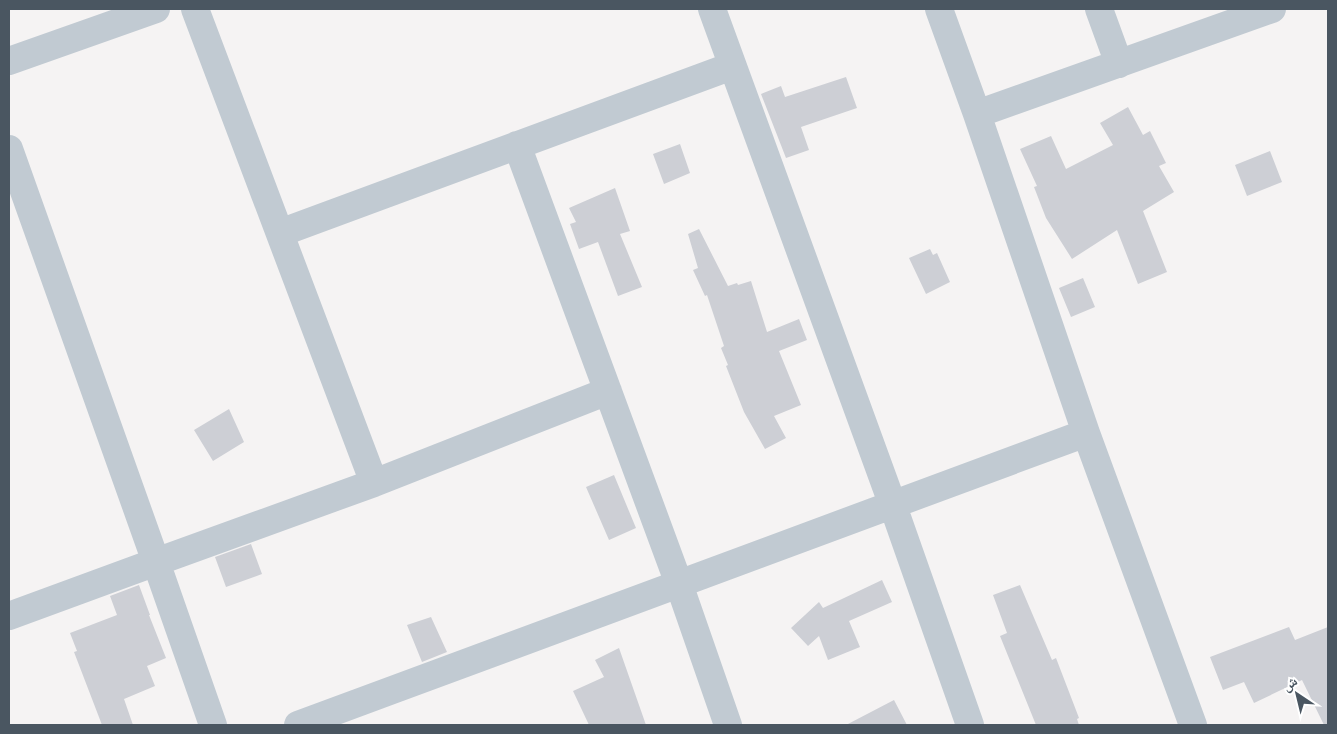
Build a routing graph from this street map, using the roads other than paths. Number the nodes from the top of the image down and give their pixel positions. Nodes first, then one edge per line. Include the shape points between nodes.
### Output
1 (156, 9) edge
2 (195, 9) edge
3 (712, 9) edge
4 (939, 9) edge
5 (1099, 9) edge
6 (1272, 9) edge
7 (9, 61) edge
8 (1119, 64) junction
9 (732, 66) junction
10 (977, 114) junction
11 (517, 145) junction
12 (9, 149) edge
13 (280, 233) junction
14 (608, 390) junction
15 (1086, 433) junction
16 (374, 483) junction
17 (892, 503) junction
18 (156, 562) junction
19 (679, 584) junction
20 (9, 616) edge
21 (213, 725) edge
22 (298, 725) edge
23 (728, 725) edge
24 (970, 725) edge
25 (1194, 725) edge

1 - 7 street
2 - 13 street
3 - 9 street
4 - 10 street
5 - 8 street
6 - 8 street
8 - 10 street
9 - 11 street
9 - 17 street
10 - 15 street
11 - 13 street
11 - 14 street
12 - 18 street
13 - 16 street
14 - 16 street
14 - 19 street
15 - 17 street
15 - 25 street
16 - 18 street
17 - 19 street
17 - 24 street
18 - 20 street
18 - 21 street
19 - 22 street
19 - 23 street

